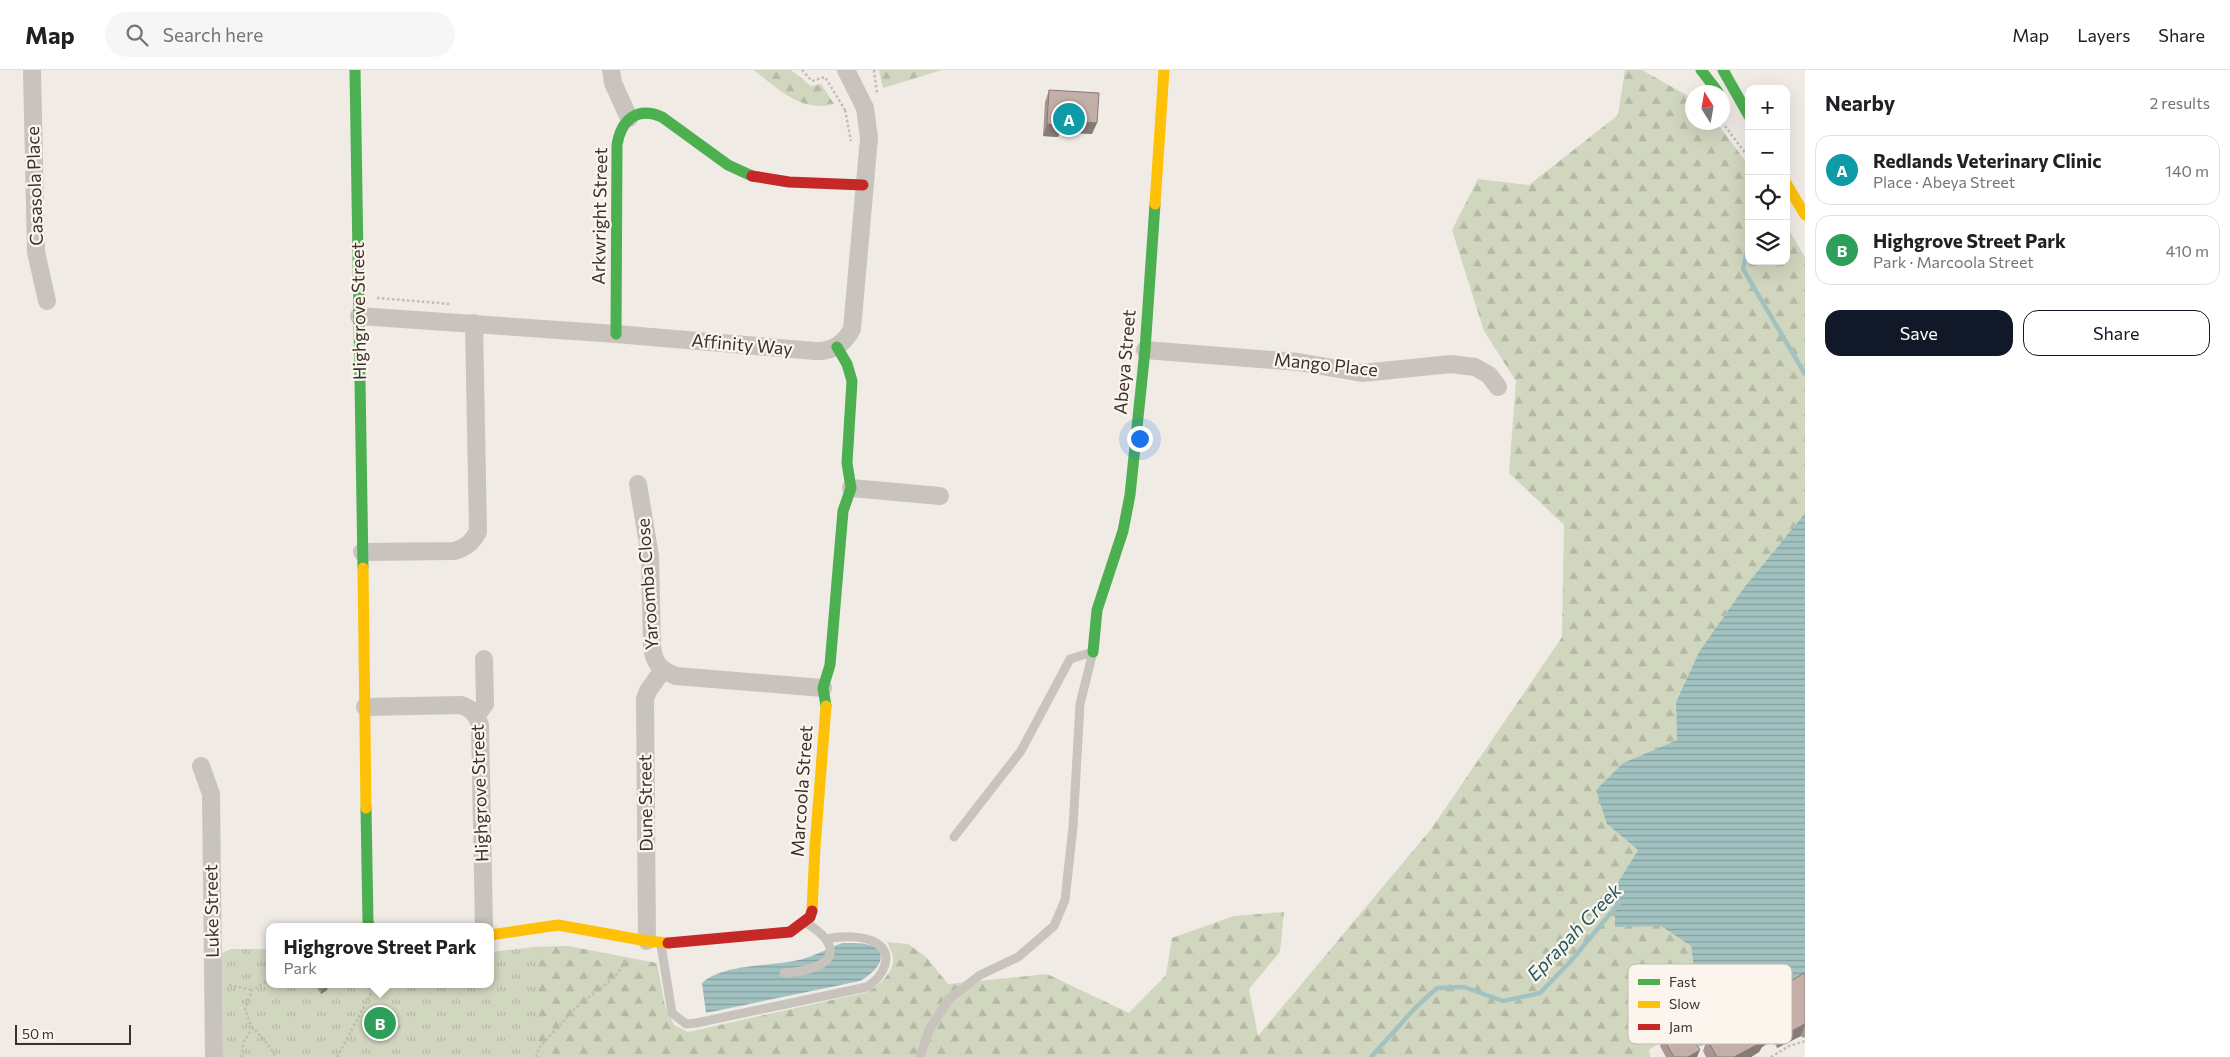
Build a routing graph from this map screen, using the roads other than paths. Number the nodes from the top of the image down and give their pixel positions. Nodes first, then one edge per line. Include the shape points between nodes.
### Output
1 (32, 70) edge
2 (354, 70) edge
3 (611, 70) edge
4 (846, 70) edge
5 (1164, 70) edge
6 (1701, 70) edge
7 (1723, 70) edge
8 (1713, 85) edge
9 (1743, 117) edge
10 (629, 118) junction
11 (864, 185) junction
12 (1790, 190) edge
13 (1805, 215) edge
14 (47, 301) dead end
15 (359, 316) junction
16 (474, 323) junction
17 (616, 334) junction
18 (837, 346) junction
19 (1145, 350) junction
20 (1498, 387) dead end
21 (638, 484) dead end
22 (851, 488) junction
23 (940, 496) dead end
24 (362, 552) junction
25 (1093, 652) junction
26 (484, 659) dead end
27 (662, 670) junction
28 (822, 688) junction
29 (365, 706) junction
30 (477, 715) junction
31 (201, 766) dead end
32 (954, 837) dead end
33 (805, 922) junction
34 (368, 923) edge
35 (484, 923) edge
36 (494, 934) edge
37 (826, 940) junction
38 (654, 942) junction
39 (784, 973) dead end
40 (214, 1057) edge
41 (920, 1057) edge

1 - 14 street, Casasola Place via 36,252
2 - 15 main road, Highgrove Street
3 - 10 street via 613,83
4 - 11 street via 865,108 869,138
5 - 19 main road, Abeya Street
6 - 8 main road
7 - 9 main road
10 - 11 main road via 651,112 662,117 747,175 765,180
10 - 17 main road, Arkwright Street via 620,127 617,145
11 - 18 street via 852,329 846,340
12 - 13 main road
15 - 16 street, Affinity Way
15 - 24 main road, Highgrove Street
16 - 17 street, Affinity Way
16 - 24 street via 478,532 464,548 454,552
17 - 18 street, Affinity Way via 826,352
18 - 22 main road, Marcoola Street via 852,380 847,463
19 - 20 street, Mango Place via 1298,362 1362,373 1452,364 1475,367 1489,375
19 - 25 main road, Abeya Street via 1130,495 1123,532 1097,610
21 - 27 street, Yaroomba Close via 650,556 652,646 654,660
22 - 23 street
22 - 28 main road, Marcoola Street via 843,511 830,665
24 - 29 main road, Highgrove Street
25 - 32 lane via 1070,658 1021,751
25 - 41 lane via 1080,704 1065,900 1054,926 1018,957 980,975 949,1000 929,1030
26 - 30 street via 485,704
27 - 28 street, Yaroomba Close via 676,676
27 - 38 street, Dune Street via 645,699
28 - 33 main road, Marcoola Street via 826,709 815,847 814,908
29 - 30 street, Highgrove Street via 461,704
29 - 34 main road, Highgrove Street
30 - 35 street, Highgrove Street via 480,725
31 - 40 street, Luke Street via 211,794
33 - 37 lane
33 - 38 main road via 790,932
36 - 38 main road via 558,925
37 - 38 lane via 837,937 878,943 884,948 886,957 882,975 867,987 686,1024 672,1013
37 - 39 lane via 829,952 823,964 800,972

